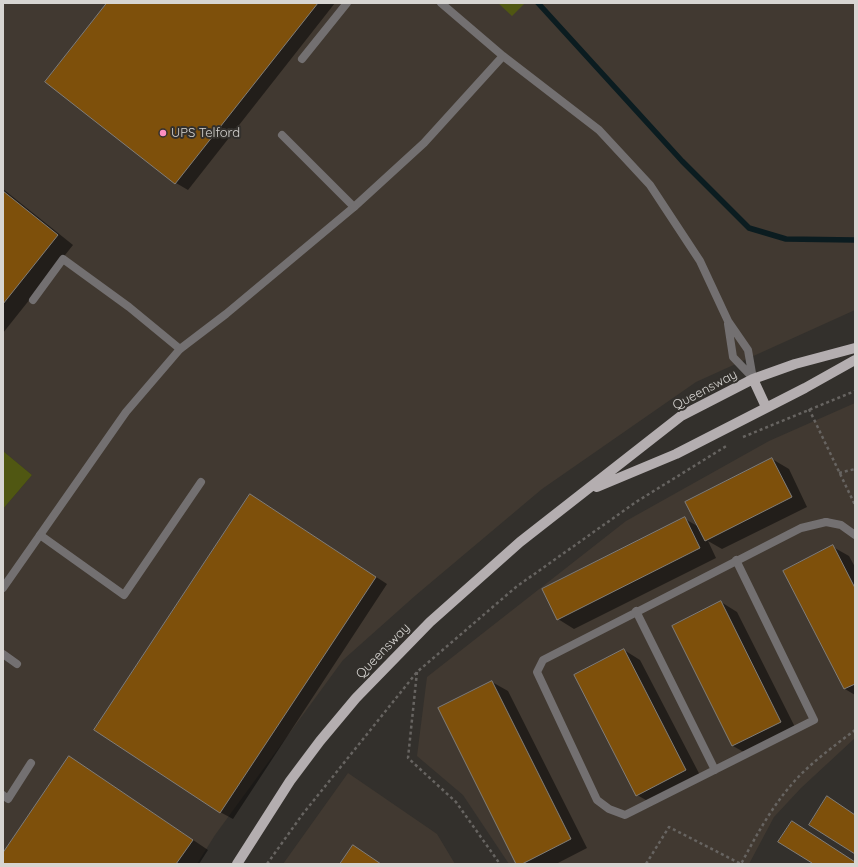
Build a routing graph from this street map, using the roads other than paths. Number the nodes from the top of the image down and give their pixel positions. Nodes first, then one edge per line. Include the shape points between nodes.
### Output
1 (347, 3) edge
2 (441, 3) edge
3 (503, 56) junction
4 (302, 60) dead end
5 (282, 135) dead end
6 (354, 207) junction
7 (33, 300) dead end
8 (728, 322) junction
9 (855, 348) edge
10 (180, 349) junction
11 (855, 360) edge
12 (754, 379) junction
13 (766, 407) junction
14 (201, 482) dead end
15 (586, 491) junction
16 (40, 535) junction
17 (855, 535) edge
18 (736, 560) junction
19 (3, 588) edge
20 (636, 611) junction
21 (3, 654) edge
22 (17, 664) dead end
23 (31, 763) dead end
24 (715, 770) junction
25 (3, 795) edge
26 (237, 864) edge

1 - 4 street
2 - 3 street
3 - 6 street via 424,143
3 - 8 street via 599,130 650,185 700,261
5 - 6 street
6 - 10 street
7 - 10 street via 63,259 129,307
8 - 12 street via 748,350
8 - 12 street via 733,357
9 - 12 main road, Queensway via 795,364
10 - 16 street via 126,412
11 - 13 main road, Queensway
12 - 13 main road
12 - 15 main road, Queensway via 681,416
13 - 15 main road, Queensway via 676,454
14 - 16 street via 124,595
15 - 26 main road, Queensway via 520,542 430,622 392,660 320,741 290,781
16 - 19 street
17 - 18 street via 841,525 826,522 801,528
18 - 20 street
18 - 24 street via 814,720
20 - 24 street
20 - 24 street via 543,660 537,672 597,800 609,809 625,815
21 - 22 street
23 - 25 street via 8,799

